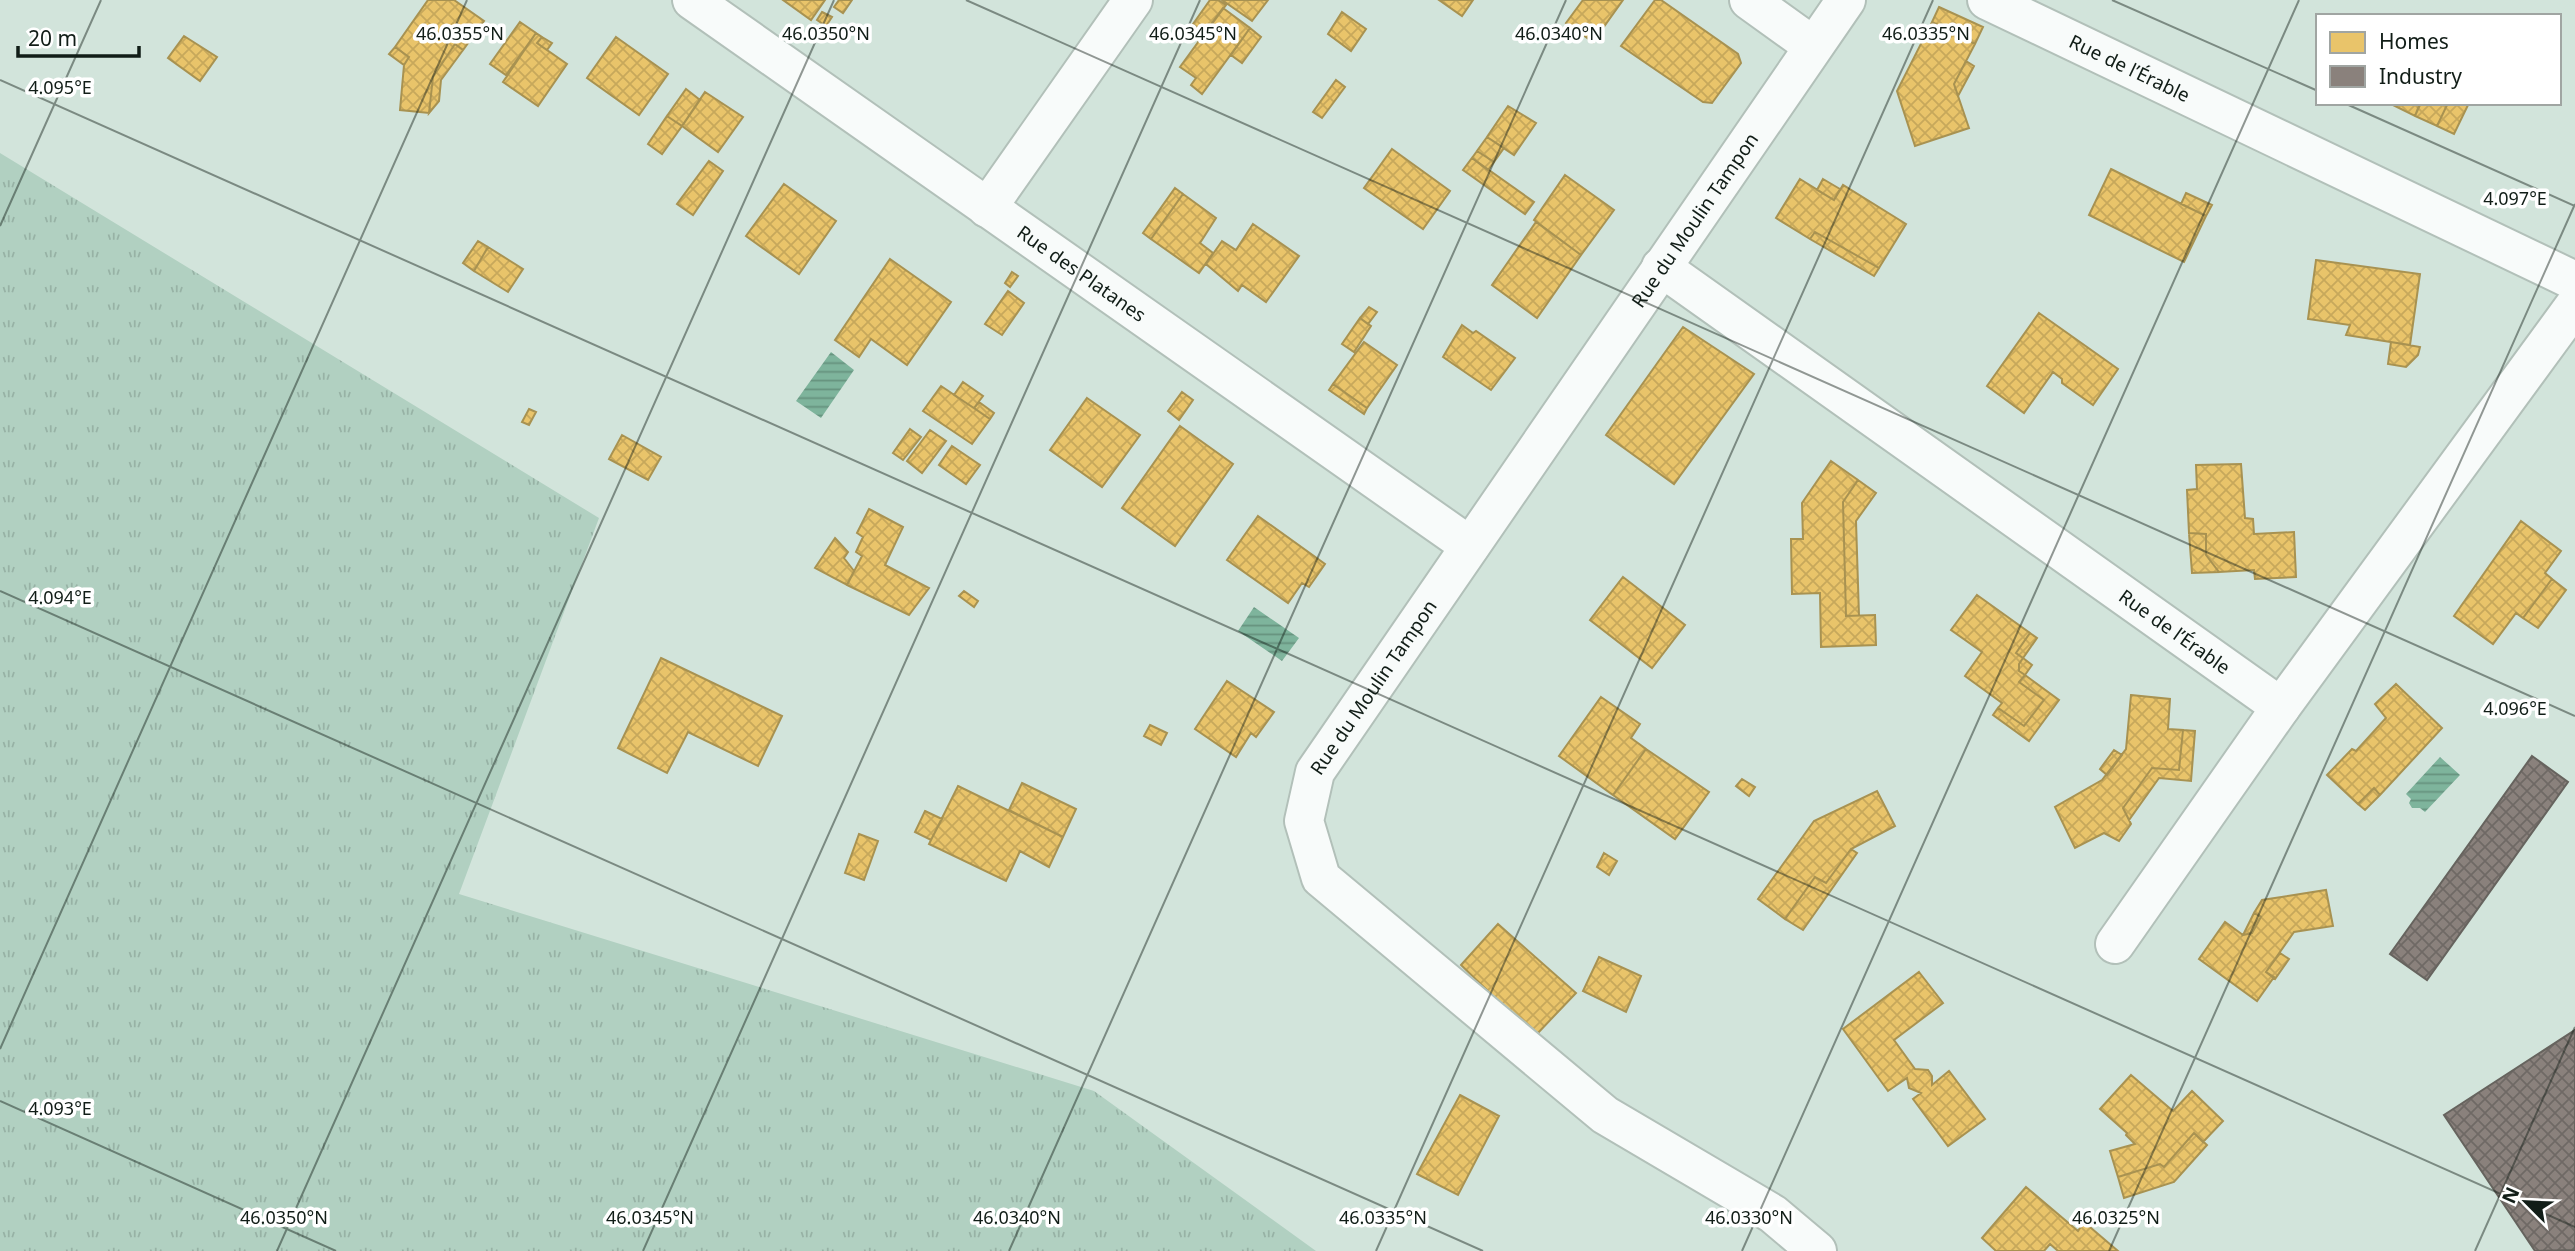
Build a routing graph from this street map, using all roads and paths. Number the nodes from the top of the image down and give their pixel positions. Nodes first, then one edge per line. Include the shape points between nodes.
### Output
1 (692, 0) edge
2 (1133, 0) edge
3 (1749, 0) edge
4 (1846, 0) edge
5 (1987, 0) edge
6 (1813, 46) junction
7 (987, 208) junction
8 (1661, 267) junction
9 (2575, 281) edge
10 (2575, 304) edge
11 (1470, 546) junction
12 (2281, 707) junction
13 (2115, 944) dead end
14 (1817, 1251) edge

1 - 7 street, Rue des Platanes
2 - 7 street
3 - 6 street
4 - 6 street, Rue du Moulin Tampon
5 - 9 street, Rue de l’Érable
6 - 8 street, Rue du Moulin Tampon
7 - 11 street, Rue des Platanes
8 - 11 street, Rue du Moulin Tampon
8 - 12 street, Rue de l’Érable
10 - 12 street
11 - 14 street, Rue du Moulin Tampon via 1315,772 1304,821 1321,878 1605,1115 1773,1214
12 - 13 street

